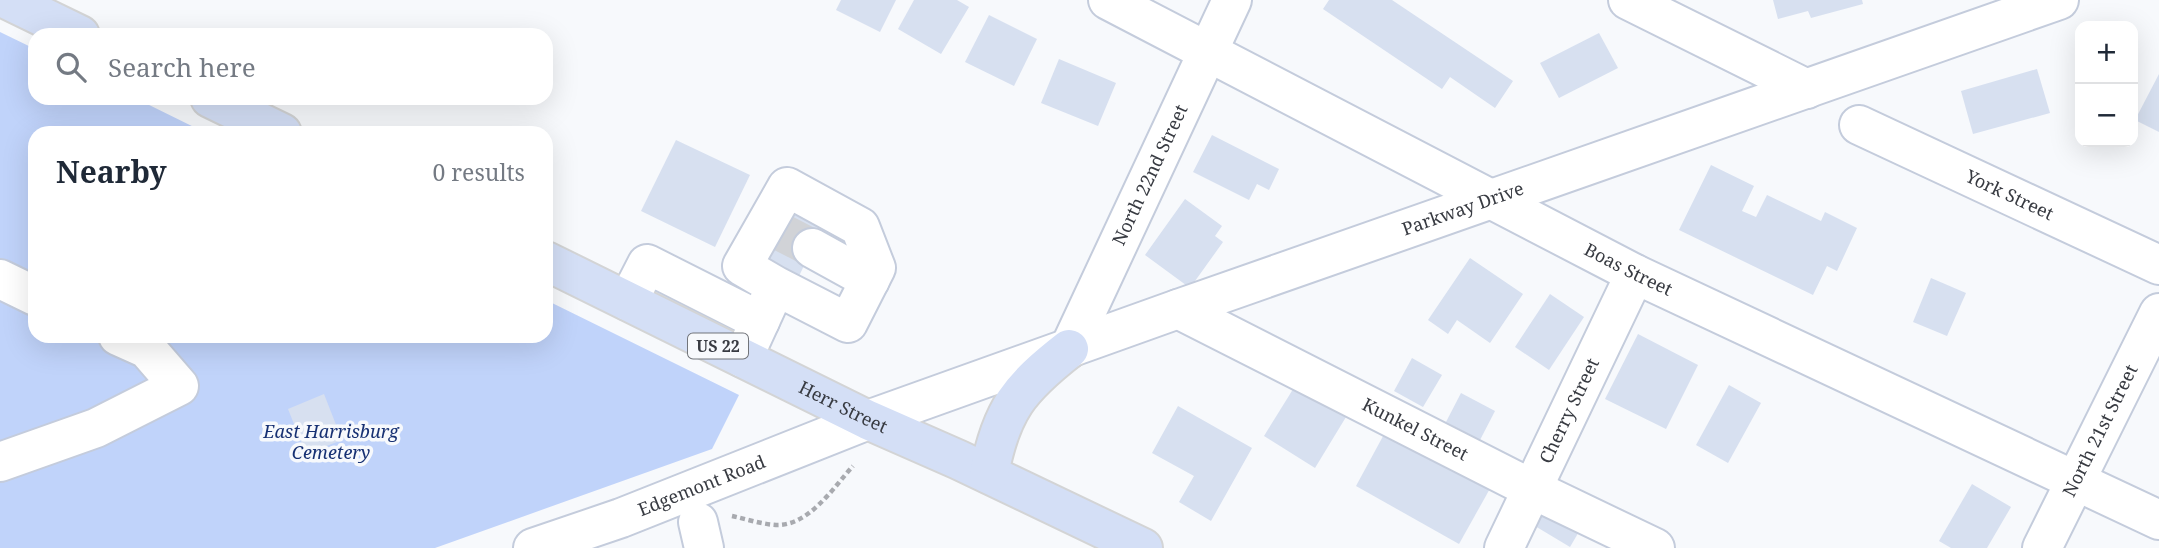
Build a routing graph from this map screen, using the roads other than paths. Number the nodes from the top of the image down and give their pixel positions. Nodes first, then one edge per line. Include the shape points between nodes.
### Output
1 (8, 0) edge
2 (1108, 0) edge
3 (1232, 0) edge
4 (1628, 0) edge
5 (2059, 0) edge
6 (66, 28) edge
7 (1207, 49) junction
8 (1807, 89) junction
9 (224, 105) edge
10 (1859, 125) dead end
11 (268, 126) edge
12 (1496, 200) junction
13 (812, 248) tunnel mouth
14 (553, 264) edge
15 (2159, 265) edge
16 (1635, 274) junction
17 (0, 279) edge
18 (870, 280) junction
19 (776, 286) junction
20 (28, 293) edge
21 (628, 301) junction
22 (1178, 309) junction
23 (2159, 313) edge
24 (760, 321) junction
25 (134, 343) edge
26 (1069, 349) junction
27 (743, 358) junction
28 (868, 420) junction
29 (0, 462) edge
30 (989, 474) junction
31 (2076, 478) junction
32 (1531, 489) junction
33 (2159, 520) edge
34 (533, 548) edge
35 (1143, 548) edge
36 (1504, 548) edge
37 (1655, 548) edge
38 (2042, 548) edge

1 - 6 main road
2 - 7 street, Boas Street
3 - 7 street, North 22nd Street
4 - 8 street
5 - 8 street, Parkway Drive
7 - 12 street, Boas Street
7 - 26 street, North 22nd Street
8 - 12 street, Parkway Drive
9 - 11 main road
10 - 15 street, York Street
12 - 16 street, Boas Street
12 - 22 street, Parkway Drive
13 - 18 street
14 - 21 main road, Herr Street / US 22
16 - 31 street, Boas Street
16 - 32 street, Cherry Street
17 - 20 street
18 - 19 street via 848,323
18 - 19 street via 876,268 860,227 787,187 772,227 742,267
19 - 24 street
21 - 24 street via 647,264
21 - 27 main road, Herr Street / US 22
22 - 26 street, Parkway Drive
22 - 32 street, Kunkel Street
23 - 31 street, North 21st Street
24 - 27 street
25 - 29 street via 147,349 179,386 96,428
26 - 28 street, Parkway Drive
26 - 30 main road via 1031,379 1017,399 1003,423
27 - 28 main road, Herr Street / US 22
28 - 30 main road, Herr Street / US 22
28 - 34 street, Edgemont Road via 679,496
30 - 35 main road, Herr Street / US 22
31 - 33 street, Boas Street
31 - 38 street, North 21st Street
32 - 36 street, Cherry Street
32 - 37 street, Kunkel Street

